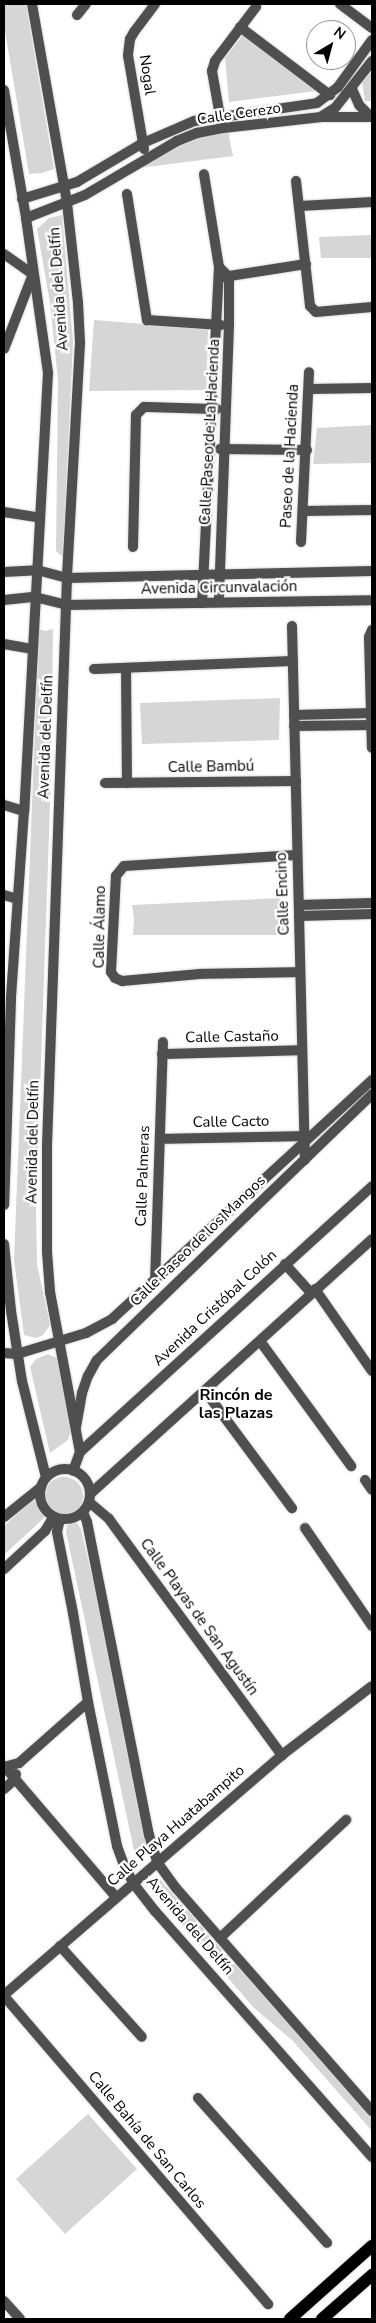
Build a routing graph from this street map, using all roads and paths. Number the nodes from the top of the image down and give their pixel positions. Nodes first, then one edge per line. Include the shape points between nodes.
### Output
1 (32, 4) edge
2 (86, 4) edge
3 (154, 4) edge
4 (340, 4) edge
5 (256, 7) dead end
6 (77, 15) dead end
7 (240, 27) junction
8 (372, 28) edge
9 (372, 40) edge
10 (372, 62) edge
11 (352, 89) junction
12 (4, 90) edge
13 (330, 95) junction
14 (5, 110) edge
15 (220, 116) junction
16 (321, 117) junction
17 (372, 117) edge
18 (223, 128) junction
19 (143, 143) junction
20 (145, 158) junction
21 (204, 174) dead end
22 (296, 181) dead end
23 (64, 186) junction
24 (127, 194) dead end
25 (22, 199) junction
26 (372, 202) edge
27 (67, 203) junction
28 (300, 206) junction
29 (26, 218) junction
30 (4, 254) edge
31 (306, 264) junction
32 (218, 272) junction
33 (33, 274) junction
34 (229, 277) junction
35 (372, 307) edge
36 (216, 325) junction
37 (229, 325) junction
38 (4, 349) edge
39 (310, 372) dead end
40 (372, 388) edge
41 (309, 389) junction
42 (212, 409) junction
43 (225, 409) junction
44 (211, 449) junction
45 (225, 449) junction
46 (307, 450) junction
47 (372, 510) edge
48 (303, 511) junction
49 (4, 512) edge
50 (40, 518) junction
51 (206, 539) junction
52 (220, 539) junction
53 (301, 542) dead end
54 (133, 547) dead end
55 (37, 570) junction
56 (372, 571) edge
57 (4, 572) edge
58 (203, 576) junction
59 (221, 576) junction
60 (67, 578) junction
61 (34, 598) junction
62 (4, 600) edge
63 (372, 600) edge
64 (219, 602) junction
65 (202, 603) junction
66 (66, 605) junction
67 (292, 626) dead end
68 (372, 630) edge
69 (4, 644) edge
70 (32, 648) junction
71 (293, 661) junction
72 (94, 669) dead end
73 (126, 669) junction
74 (372, 713) edge
75 (294, 714) junction
76 (372, 725) edge
77 (294, 726) junction
78 (372, 748) edge
79 (296, 780) junction
80 (105, 783) dead end
81 (127, 783) junction
82 (4, 805) edge
83 (24, 811) junction
84 (296, 855) junction
85 (4, 895) edge
86 (17, 899) junction
87 (372, 903) edge
88 (299, 905) junction
89 (372, 914) edge
90 (299, 916) junction
91 (300, 972) junction
92 (7, 999) edge
93 (163, 1042) dead end
94 (302, 1050) junction
95 (162, 1054) junction
96 (372, 1080) edge
97 (372, 1094) edge
98 (160, 1139) junction
99 (304, 1140) junction
100 (305, 1160) junction
101 (372, 1186) edge
102 (4, 1205) edge
103 (372, 1239) edge
104 (4, 1244) edge
105 (285, 1264) junction
106 (155, 1282) junction
107 (313, 1291) junction
108 (159, 1299) junction
109 (260, 1340) junction
110 (58, 1341) junction
111 (4, 1353) edge
112 (17, 1354) junction
113 (372, 1371) edge
114 (205, 1391) junction
115 (76, 1428) junction
116 (80, 1452) junction
117 (351, 1466) dead end
118 (73, 1471) junction
119 (46, 1477) junction
120 (365, 1480) dead end
121 (41, 1487) junction
122 (372, 1490) edge
123 (89, 1498) junction
124 (292, 1508) dead end
125 (83, 1512) junction
126 (4, 1517) edge
127 (57, 1518) junction
128 (305, 1528) dead end
129 (4, 1569) edge
130 (372, 1626) edge
131 (372, 1686) edge
132 (88, 1702) junction
133 (282, 1754) junction
134 (19, 1763) junction
135 (4, 1767) edge
136 (15, 1779) junction
137 (4, 1789) edge
138 (346, 1820) dead end
139 (157, 1862) junction
140 (133, 1883) junction
141 (116, 1897) junction
142 (220, 1938) junction
143 (60, 1946) junction
144 (4, 1995) edge
145 (142, 2037) dead end
146 (198, 2098) dead end
147 (372, 2111) edge
148 (372, 2157) edge
149 (327, 2243) dead end
150 (372, 2246) edge
151 (372, 2275) edge
152 (4, 2301) edge
153 (268, 2304) dead end
154 (20, 2319) edge
155 (290, 2319) edge
156 (322, 2319) edge

1 - 23 street, Avenida del Delfín
2 - 6 street
3 - 19 street, Nogal via 130,39 128,55
4 - 8 street
5 - 7 street
7 - 13 street
7 - 15 street via 215,61 212,71
9 - 13 street
10 - 11 street
11 - 16 street via 335,108
11 - 17 street via 354,97
12 - 14 street, Avenida del Delfín
13 - 15 street, Calle Cerezo via 318,103
14 - 25 street, Avenida del Delfín
15 - 18 street
15 - 19 street, Calle Cerezo via 171,129
16 - 17 street, Calle Cerezo
16 - 18 street, Calle Cerezo
18 - 20 street, Calle Cerezo via 176,141
19 - 20 street, Nogal
19 - 23 street, Calle Cerezo via 96,172
20 - 27 street, Calle Cerezo via 102,186
21 - 32 street, Calle Paseo de La Hacienda
22 - 28 street
23 - 25 street
23 - 27 street, Avenida del Delfín
24 - 36 street via 147,320
25 - 29 street, Avenida del Delfín
26 - 28 street
27 - 29 street, Avenida del Delfín
27 - 60 street, Avenida del Delfín via 80,343
28 - 31 street
29 - 33 street, Avenida del Delfín
30 - 33 street
31 - 34 street
31 - 35 street via 310,306 316,312
32 - 34 street
32 - 36 street, Calle Paseo de La Hacienda
33 - 38 street
33 - 50 street, Avenida del Delfín via 48,373
34 - 37 street, Calle Paseo de La Hacienda
36 - 37 street
36 - 42 street, Calle Paseo de La Hacienda
37 - 43 street, Calle Paseo de La Hacienda
39 - 41 street, Paseo de la Hacienda
40 - 41 street
41 - 46 street, Paseo de la Hacienda
42 - 43 street
42 - 44 street, Calle Paseo de La Hacienda
42 - 54 street via 144,407 136,416
43 - 45 street, Calle Paseo de La Hacienda
44 - 45 street
44 - 51 street, Calle Paseo de La Hacienda
45 - 46 street
45 - 52 street, Calle Paseo de La Hacienda
46 - 48 street, Paseo de la Hacienda
47 - 48 street
48 - 53 street, Paseo de la Hacienda
49 - 50 street
50 - 55 street, Avenida del Delfín
51 - 52 street
51 - 58 street, Calle Paseo de La Hacienda
52 - 59 street, Calle Paseo de La Hacienda
55 - 57 street, Avenida Circunvalación
55 - 60 street, Avenida Circunvalación
55 - 61 street, Avenida del Delfín
56 - 59 street, Avenida Circunvalación
58 - 59 street, Avenida Circunvalación
58 - 60 street, Avenida Circunvalación
58 - 65 street, Calle Paseo de La Hacienda
59 - 64 street, Calle Paseo de La Hacienda
60 - 66 street, Avenida del Delfín
61 - 62 street, Avenida Circunvalación
61 - 66 street, Avenida Circunvalación
61 - 70 street, Avenida del Delfín
63 - 64 street, Avenida Circunvalación
64 - 65 street, Avenida Circunvalación
65 - 66 street, Avenida Circunvalación
66 - 110 street, Avenida del Delfín via 47,1145 47,1252
67 - 71 street, Calle Encino
68 - 74 street via 369,637
69 - 70 street
70 - 83 street, Avenida del Delfín
71 - 73 street
71 - 75 street, Calle Encino
72 - 73 street
73 - 81 street
74 - 75 street
74 - 76 street
75 - 77 street, Calle Encino
76 - 77 street
76 - 78 street
77 - 79 street, Calle Encino
79 - 81 street, Calle Bambú
79 - 84 street, Calle Encino
80 - 81 street, Calle Bambú
82 - 83 street
83 - 86 street, Avenida del Delfín
84 - 88 street, Calle Encino
84 - 91 street, Calle Álamo via 124,866 116,876 111,972 122,981 200,974
85 - 86 street
86 - 92 street, Avenida del Delfín
87 - 88 street
88 - 90 street, Calle Encino
89 - 90 street
90 - 91 street, Calle Encino
91 - 94 street, Calle Encino
92 - 102 street, Avenida del Delfín
93 - 95 street, Calle Palmeras
94 - 95 street, Calle Castaño
94 - 99 street, Calle Encino
95 - 98 street, Calle Palmeras
96 - 99 street, Calle Paseo de los Mangos
97 - 100 street, Calle Paseo de los Mangos
98 - 99 street, Calle Cacto
98 - 106 street, Calle Palmeras
99 - 100 street, Calle Encino
99 - 106 street, Calle Paseo de los Mangos
100 - 108 street, Calle Paseo de los Mangos
101 - 105 street, Avenida Cristóbal Colón
103 - 107 street
104 - 112 street
105 - 107 street
105 - 116 street, Avenida Cristóbal Colón
106 - 108 street, Calle Palmeras
106 - 110 street, Calle Paseo de los Mangos via 112,1319 86,1334
107 - 109 street
107 - 113 street via 327,1305
108 - 115 street, Calle Paseo de los Mangos via 97,1360 82,1394
109 - 114 street
109 - 117 street
110 - 112 street, Calle Paseo de los Mangos
110 - 115 street, Avenida del Delfín
111 - 112 street
112 - 119 street
114 - 123 street
114 - 124 street
115 - 116 street, Avenida del Delfín
116 - 118 street, Avenida del Delfín
118 - 119 street via 61,1469
118 - 123 street via 84,1478
119 - 121 street
120 - 122 street
121 - 126 street
121 - 127 street via 44,1506
123 - 125 street
123 - 133 street, Calle Playas de San Agustín via 109,1519
125 - 127 street via 70,1518
125 - 139 street, Avenida del Delfín
127 - 129 street
127 - 132 street, Avenida del Delfín
128 - 130 street
131 - 133 street, Calle Playa Huatabampito
132 - 134 street
132 - 140 street, Avenida del Delfín via 117,1846
133 - 139 street, Calle Playa Huatabampito
134 - 135 street
134 - 136 street
135 - 136 street
136 - 137 street
136 - 141 street
138 - 142 street
139 - 140 street, Calle Playa Huatabampito
139 - 142 street, Avenida del Delfín
140 - 141 street, Calle Playa Huatabampito
140 - 148 street, Avenida del Delfín
141 - 143 street, Calle Playa Huatabampito
142 - 147 street, Avenida del Delfín
143 - 144 street, Calle Playa Huatabampito
143 - 145 street
144 - 153 street, Calle Bahía de San Carlos
146 - 149 street
150 - 155 main road
151 - 156 main road
152 - 154 street

